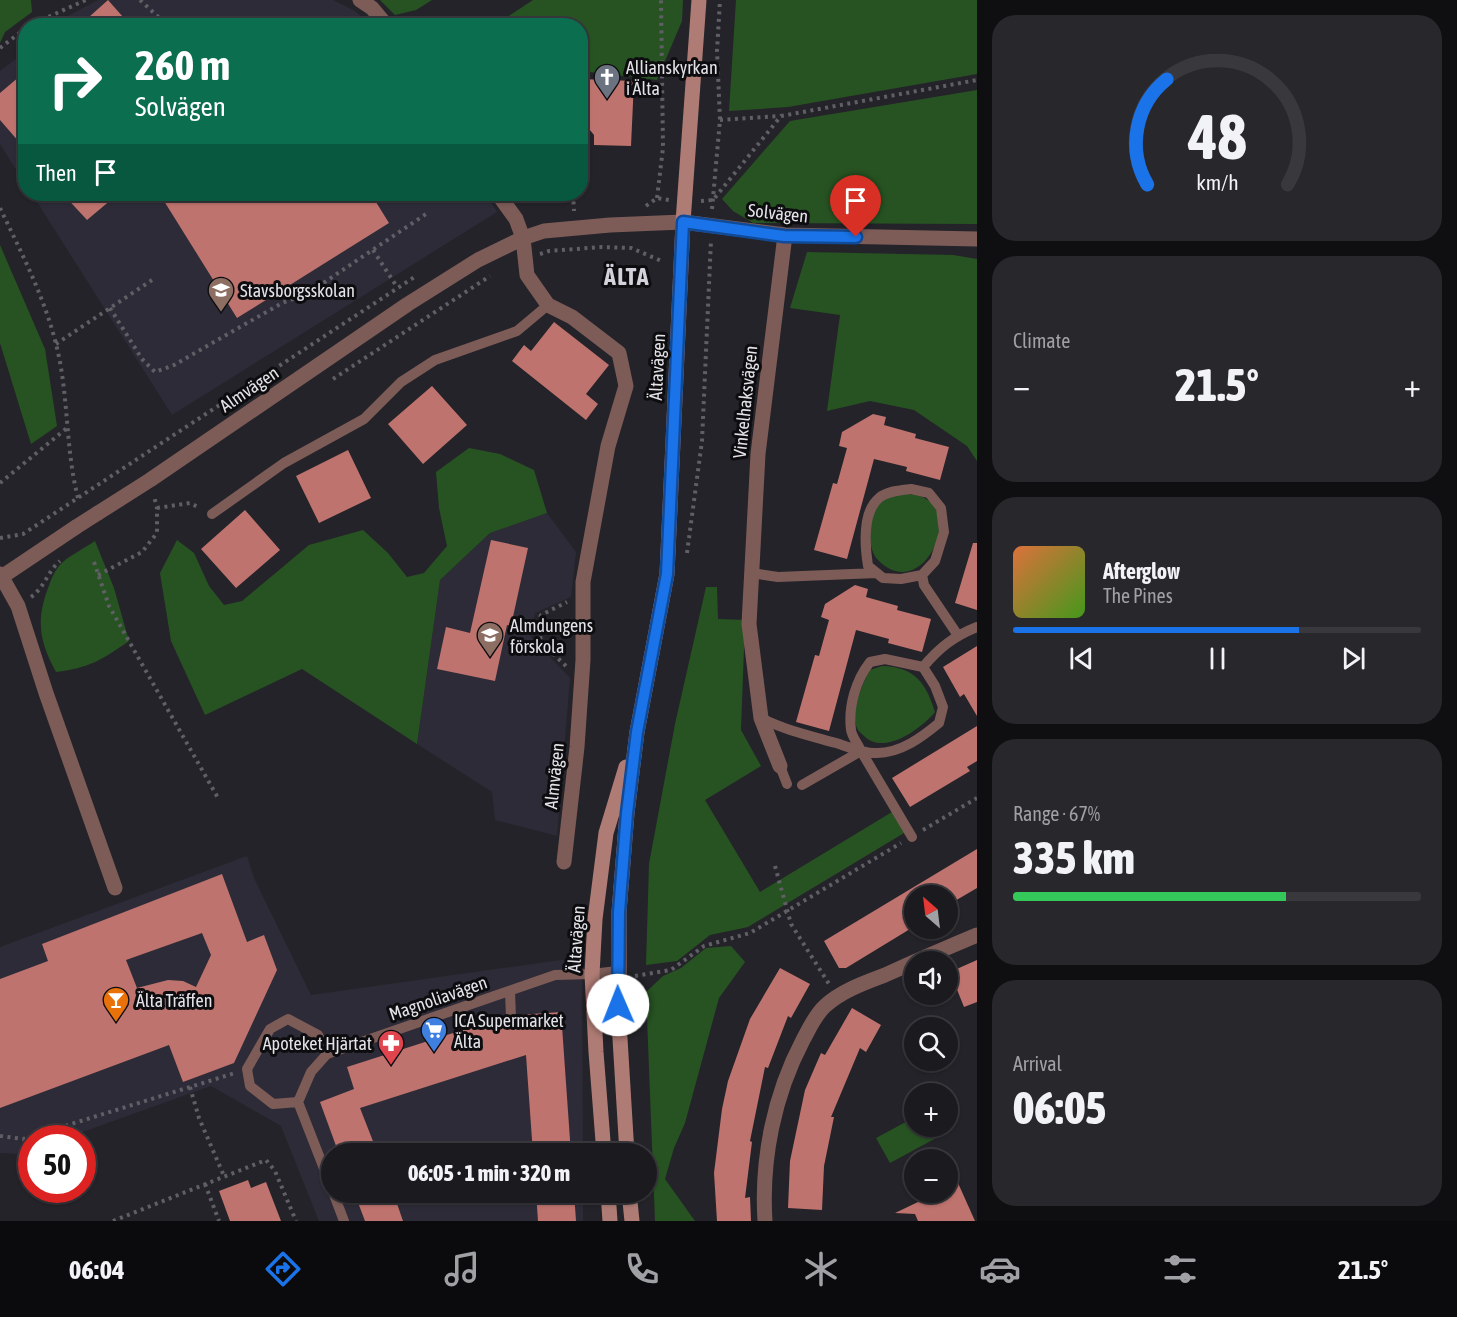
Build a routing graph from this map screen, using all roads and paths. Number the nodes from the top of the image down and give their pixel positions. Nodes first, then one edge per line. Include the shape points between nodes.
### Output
1 (86, 0) edge
2 (140, 0) edge
3 (360, 0) edge
4 (661, 0) edge
5 (699, 0) edge
6 (47, 18) edge
7 (159, 18) edge
8 (380, 18) edge
9 (18, 34) edge
10 (0, 48) edge
11 (780, 116) dead end
12 (720, 120) dead end
13 (657, 198) dead end
14 (503, 201) edge
15 (573, 201) edge
16 (0, 208) edge
17 (574, 211) dead end
18 (426, 214) dead end
19 (683, 222) junction
20 (784, 236) junction
21 (522, 238) junction
22 (977, 239) edge
23 (373, 250) junction
24 (525, 260) junction
25 (681, 264) junction
26 (710, 264) dead end
27 (498, 270) dead end
28 (152, 280) dead end
29 (408, 304) junction
30 (548, 305) junction
31 (110, 308) junction
32 (56, 344) junction
33 (332, 380) dead end
34 (68, 428) junction
35 (0, 483) edge
36 (152, 488) junction
37 (163, 489) dead end
38 (78, 498) dead end
39 (144, 502) dead end
40 (157, 508) junction
41 (212, 514) joint
42 (67, 555) dead end
43 (94, 562) dead end
44 (751, 573) junction
45 (877, 573) junction
46 (98, 575) junction
47 (922, 575) junction
48 (1, 576) edge
49 (583, 597) junction
50 (18, 606) junction
51 (977, 627) edge
52 (957, 634) junction
53 (923, 667) junction
54 (582, 681) junction
55 (768, 721) junction
56 (637, 732) junction
57 (861, 751) junction
58 (780, 766) joint
59 (787, 784) dead end
60 (802, 785) dead end
61 (218, 798) dead end
62 (977, 798) edge
63 (912, 837) junction
64 (564, 862) dead end
65 (775, 866) dead end
66 (114, 888) dead end
67 (786, 911) junction
68 (977, 935) edge
69 (618, 971) junction
70 (592, 975) junction
71 (634, 976) dead end
72 (510, 991) junction
73 (837, 997) junction
74 (511, 1017) dead end
75 (327, 1054) junction
76 (247, 1069) junction
77 (190, 1087) junction
78 (298, 1102) junction
79 (0, 1136) edge
80 (603, 1143) edge
81 (626, 1143) edge
82 (321, 1162) edge
83 (224, 1176) junction
84 (205, 1184) junction
85 (337, 1203) edge
86 (609, 1203) edge
87 (630, 1203) edge
88 (113, 1221) edge
89 (219, 1221) edge
90 (296, 1221) edge
91 (344, 1221) edge
92 (610, 1221) edge
93 (632, 1221) edge
94 (765, 1221) edge

1 - 6 path
2 - 7 path
3 - 8 street
4 - 13 path via 663,148
5 - 19 main road, Ältavägen
9 - 10 path
11 - 12 path
14 - 21 street via 516,219
15 - 17 path
16 - 32 path via 36,284
18 - 23 path
19 - 20 street, Solvägen
19 - 21 street, Almvägen via 544,231
19 - 25 main road, Ältavägen
20 - 22 street, Solvägen
20 - 44 street, Vinkelhaksvägen via 758,454
21 - 24 street, Almvägen
21 - 29 street, Almvägen via 478,260
23 - 29 path
23 - 31 path via 307,294 282,303 155,372 142,359
24 - 25 path via 549,251 602,247 631,248 666,264
24 - 30 street, Almvägen via 527,275
25 - 26 path
25 - 56 main road, Ältavägen via 667,574
27 - 33 path
28 - 31 path
29 - 36 street, Almvägen
30 - 41 lane via 517,331 435,360 401,382 364,419 284,463
30 - 49 street, Almvägen via 572,317 619,353 626,386 608,446 582,582
31 - 32 path
32 - 34 path
34 - 35 path
34 - 38 path
36 - 37 path
36 - 39 path
36 - 40 path
36 - 48 street, Almvägen, bridge via 98,513
40 - 41 path via 190,503
40 - 46 path via 157,533 142,552
42 - 50 path via 52,567 40,590
43 - 46 path
44 - 45 lane via 778,577
44 - 55 street, Vinkelhaksvägen via 749,624
45 - 47 lane via 883,578 901,579
45 - 47 lane via 868,566 864,542 874,504 879,497 911,489 929,494 941,508 944,532 935,561
46 - 61 path via 109,606
47 - 52 lane via 924,585
48 - 50 street
49 - 54 street, Almvägen
49 - 54 path via 551,608 538,622 541,642
50 - 66 street
51 - 52 lane
52 - 53 lane
53 - 57 lane via 944,707 939,723 911,744 877,753
53 - 57 lane via 885,659 870,662 860,675 851,711 851,732
54 - 64 street, Almvägen
55 - 57 lane
55 - 58 street, Vinkelhaksvägen
56 - 69 main road, Ältavägen via 622,868
56 - 70 main road, Ältavägen via 606,833
57 - 60 lane
57 - 63 lane
58 - 59 lane
62 - 63 path
63 - 67 path
65 - 67 path
67 - 71 path via 750,933 704,946 671,970
67 - 73 path
68 - 73 street
69 - 70 lane, Magnoliavägen
69 - 81 main road, Ältavägen
70 - 72 lane, Magnoliavägen via 555,975
70 - 80 main road, Ältavägen
72 - 74 lane
72 - 75 lane, Magnoliavägen
73 - 94 street via 810,1025 781,1091 771,1129
75 - 76 lane via 318,1035 288,1019 270,1029
75 - 78 lane via 311,1072
76 - 77 path
76 - 78 lane via 249,1086 273,1104
77 - 79 path via 23,1139
77 - 83 path
78 - 82 lane
83 - 84 path
83 - 90 path via 266,1160 276,1171
84 - 88 path
84 - 89 path
85 - 91 lane
86 - 92 main road
87 - 93 main road

